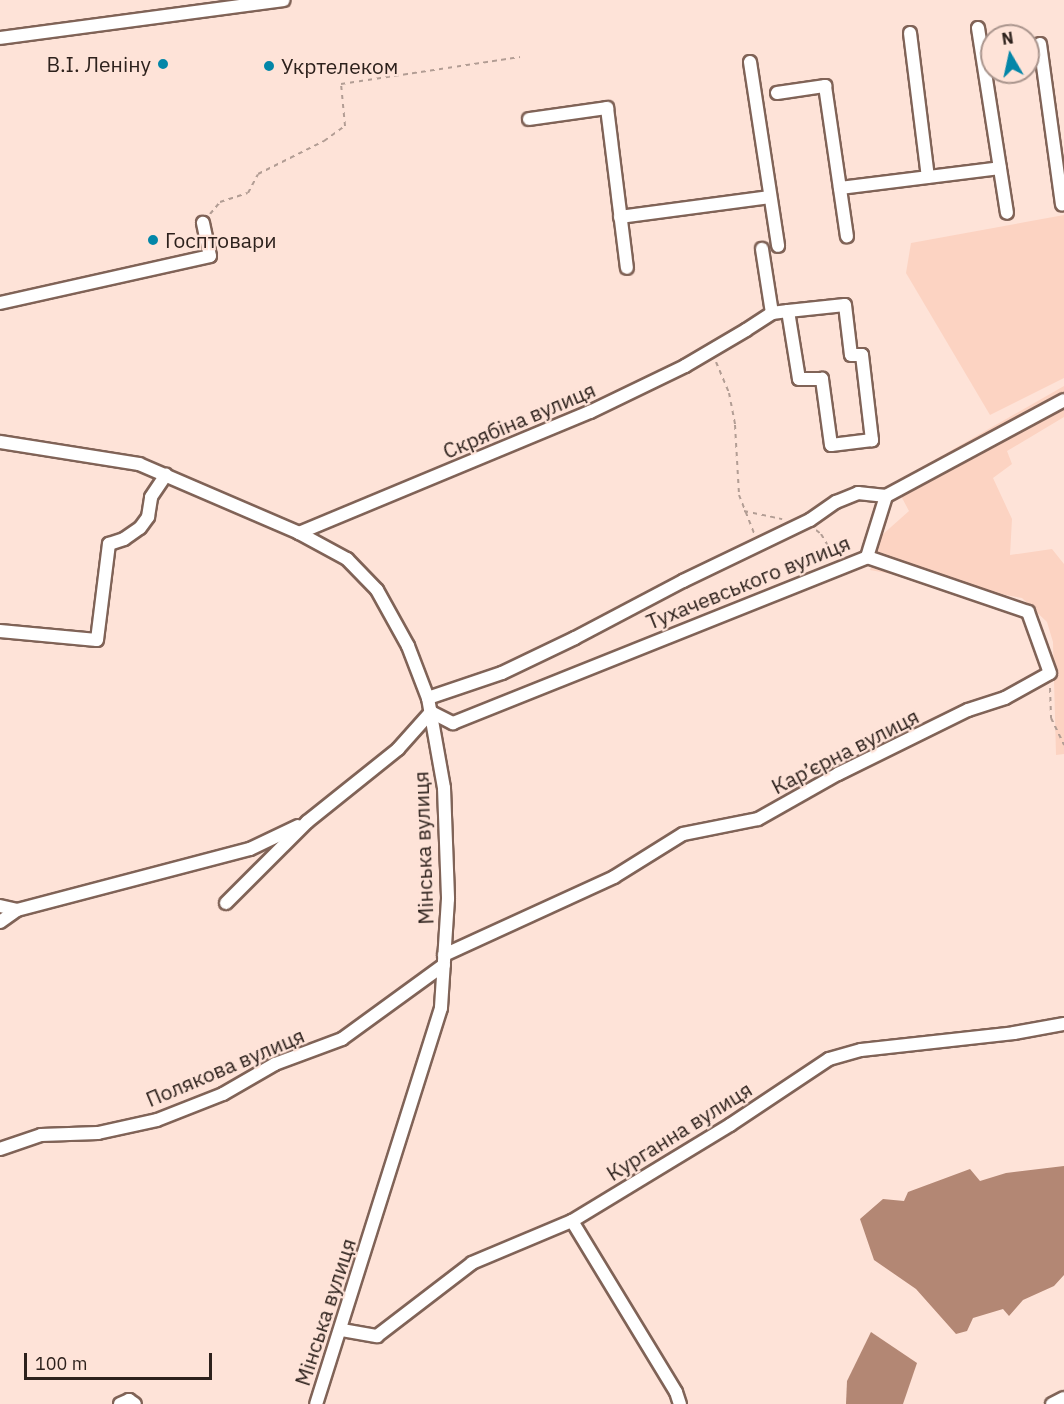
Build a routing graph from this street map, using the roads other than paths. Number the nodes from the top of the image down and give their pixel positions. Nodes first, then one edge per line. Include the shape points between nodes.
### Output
1 (283, 0) edge
2 (264, 1) edge
3 (978, 28) dead end
4 (910, 33) dead end
5 (0, 38) edge
6 (1040, 44) dead end
7 (750, 62) dead end
8 (777, 93) dead end
9 (529, 119) dead end
10 (1060, 159) edge
11 (1000, 168) junction
12 (928, 177) junction
13 (840, 188) junction
14 (770, 197) junction
15 (1062, 205) dead end
16 (1006, 213) dead end
17 (620, 217) junction
18 (203, 223) road end
19 (847, 236) dead end
20 (778, 246) dead end
21 (762, 249) dead end
22 (627, 268) dead end
23 (0, 303) edge
24 (788, 311) junction
25 (772, 313) junction
26 (1064, 400) edge
27 (0, 442) edge
28 (166, 475) junction
29 (885, 496) junction
30 (299, 533) junction
31 (867, 556) junction
32 (0, 631) edge
33 (428, 698) junction
34 (431, 712) junction
35 (307, 822) junction
36 (226, 903) dead end
37 (0, 906) edge
38 (17, 910) junction
39 (0, 922) edge
40 (444, 960) junction
41 (1064, 1024) edge
42 (0, 1149) edge
43 (572, 1221) junction
44 (342, 1330) junction
45 (678, 1398) edge
46 (1064, 1398) edge
47 (120, 1404) edge
48 (135, 1404) edge
49 (316, 1404) edge
50 (688, 1404) edge
51 (1052, 1404) edge

1 - 2 street
2 - 5 street
3 - 11 street
4 - 12 street
6 - 10 street
7 - 14 street
8 - 13 street via 825,86
9 - 17 street via 607,108
10 - 15 street
11 - 12 street
11 - 16 street
12 - 13 street
13 - 19 street
14 - 17 street
14 - 20 street
17 - 22 street
18 - 23 street via 210,255
21 - 25 street
24 - 24 street via 844,305 851,356 862,355 872,440 831,445 822,379 799,380
24 - 25 street
25 - 30 street, Скрябіна вулиця via 711,351 590,412
26 - 29 street
27 - 28 street, Мінська вулиця via 139,464
28 - 30 street, Мінська вулиця
28 - 32 street via 151,497 148,517 140,528 109,544 97,640
29 - 31 street, Тухачевського вулиця
29 - 33 street via 858,493 836,502 810,520 502,673
30 - 33 street, Мінська вулиця via 347,559 377,590 408,646
31 - 34 street, Тухачевського вулиця via 453,723
31 - 40 street, Кар’єрна вулиця via 1028,612 1050,673 1005,698 968,710 838,774 758,819 683,834 614,877
33 - 34 street, Мінська вулиця
34 - 35 street via 398,749
34 - 40 street, Мінська вулиця via 444,788 448,899
35 - 36 street
35 - 38 street via 250,849
37 - 38 street
38 - 39 street
40 - 42 street, Полякова вулиця via 342,1039 275,1064 223,1094 157,1120 98,1133 41,1135
40 - 44 street, Мінська вулиця via 441,1008
41 - 43 street, Курганна вулиця via 861,1050 829,1059 730,1125
43 - 44 street, Курганна вулиця via 472,1263 377,1336
43 - 45 street
44 - 49 street, Мінська вулиця
45 - 50 street
46 - 51 street
47 - 48 street via 129,1400

